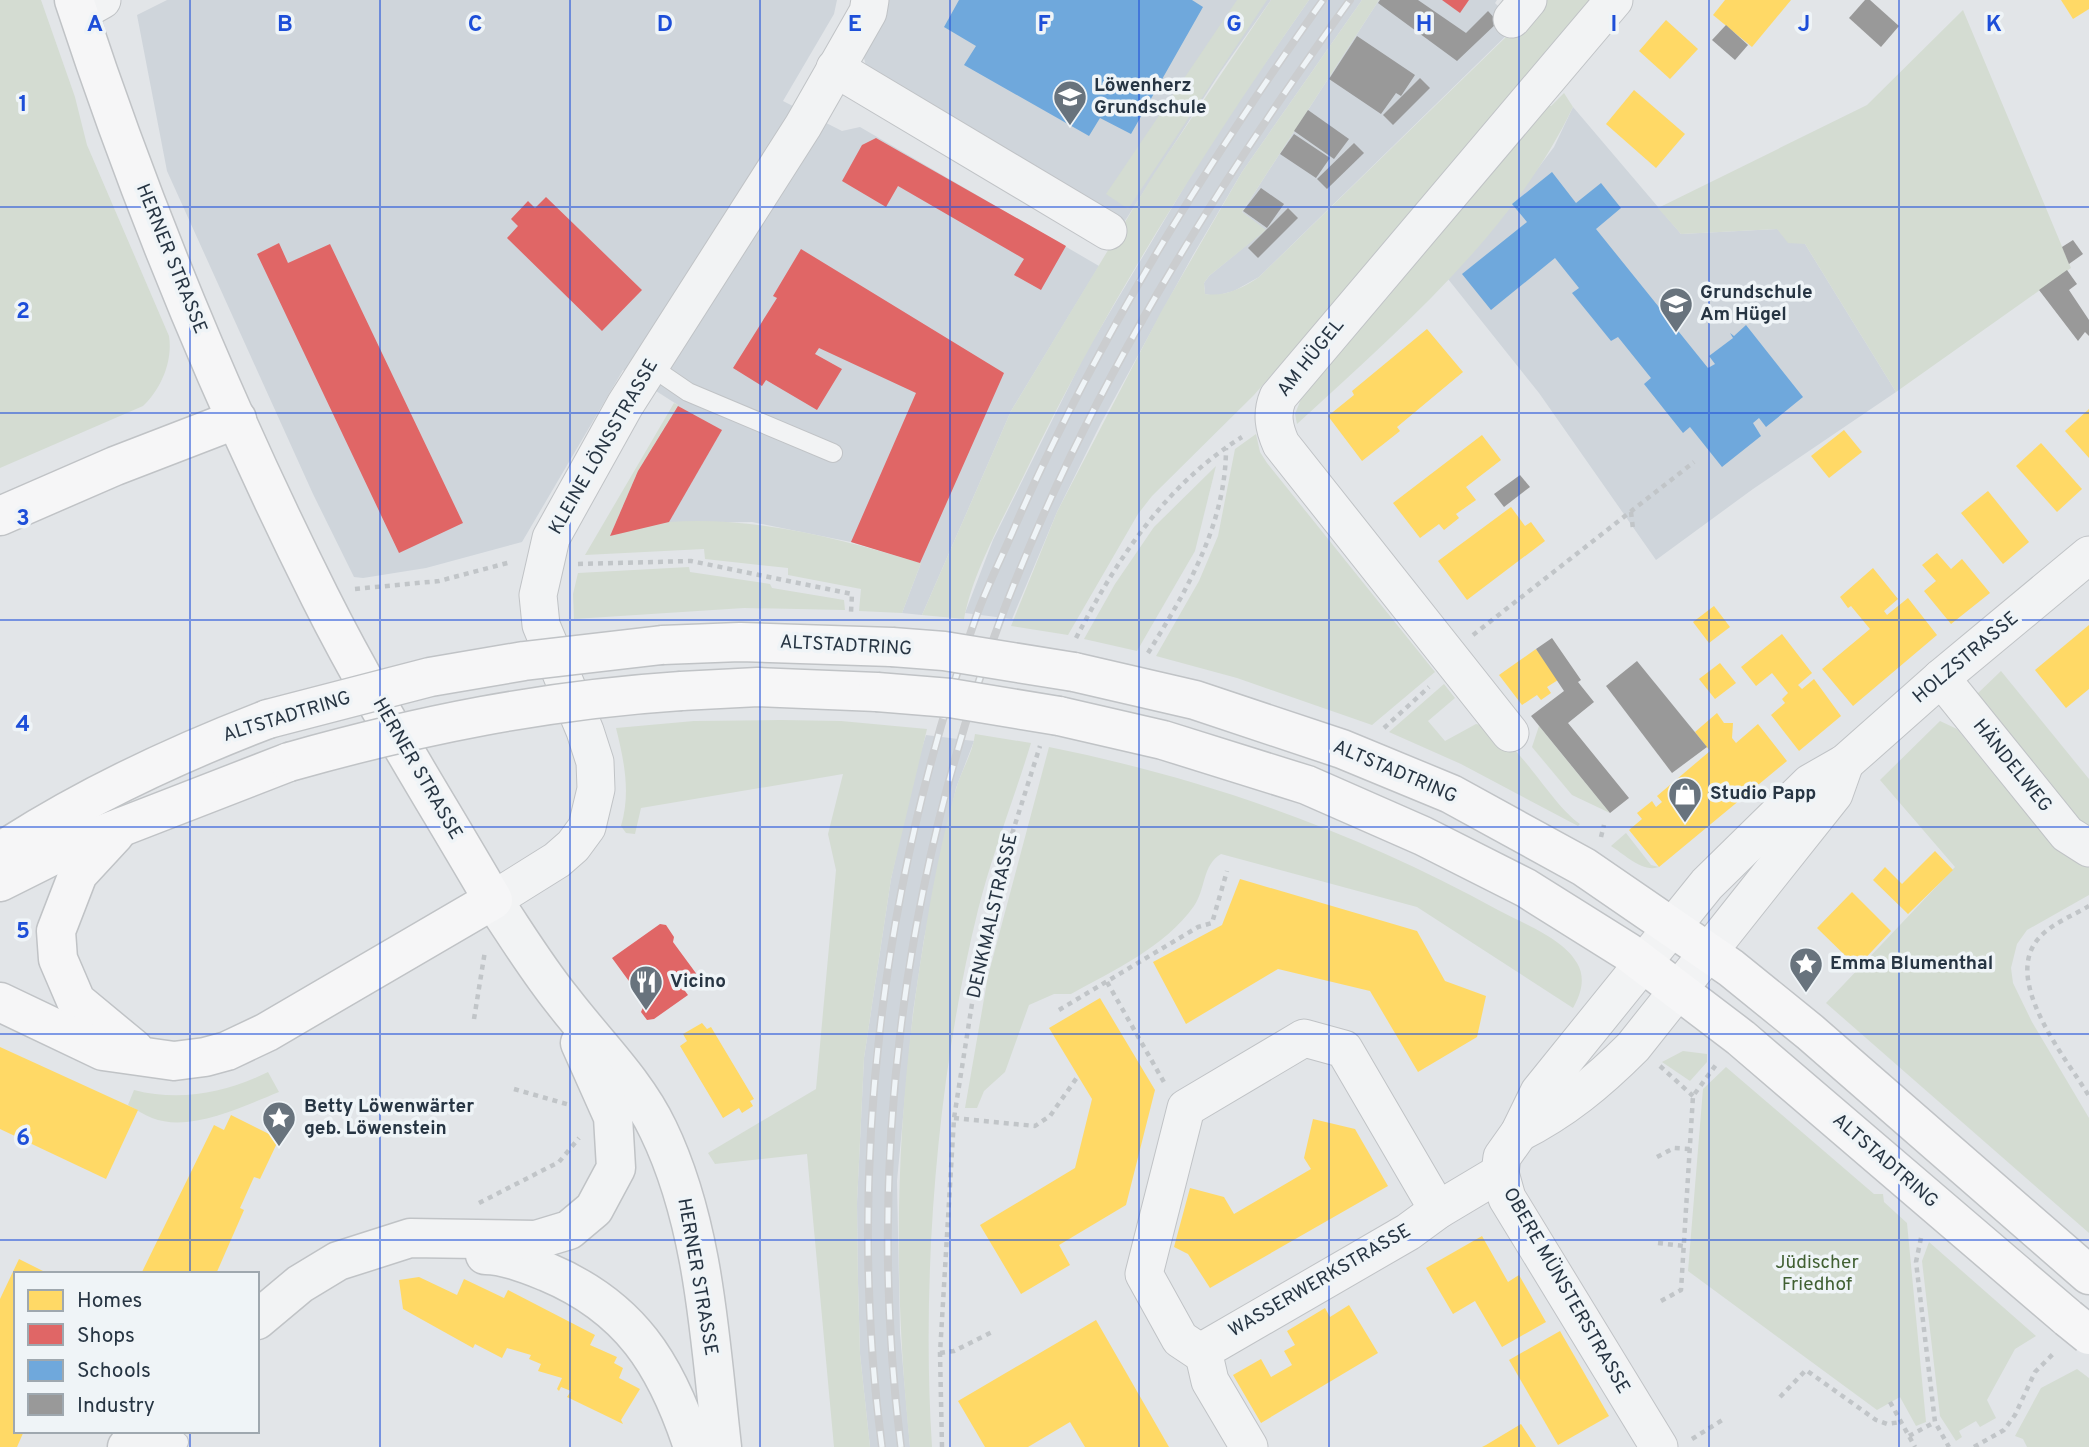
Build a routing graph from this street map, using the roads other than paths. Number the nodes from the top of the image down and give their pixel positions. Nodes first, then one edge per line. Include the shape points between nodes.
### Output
1 (870, 0) edge
2 (1614, 0) edge
3 (85, 4) edge
4 (835, 68) junction
5 (1108, 231) dead end
6 (650, 366) junction
7 (237, 419) junction
8 (833, 453) dead end
9 (0, 516) edge
10 (2089, 555) edge
11 (1941, 678) junction
12 (1510, 733) dead end
13 (1846, 763) junction
14 (62, 812) junction
15 (124, 826) junction
16 (0, 832) edge
17 (2089, 848) edge
18 (0, 852) edge
19 (0, 882) edge
20 (493, 900) junction
21 (1671, 928) junction
22 (1709, 953) junction
23 (1643, 964) junction
24 (1679, 990) junction
25 (561, 1000) junction
26 (0, 1002) edge
27 (140, 1056) junction
28 (1519, 1133) junction
29 (1500, 1173) junction
30 (1438, 1210) junction
31 (473, 1224) junction
32 (376, 1249) junction
33 (413, 1256) junction
34 (2089, 1275) edge
35 (259, 1318) edge
36 (2074, 1333) edge
37 (259, 1337) edge
38 (1204, 1355) junction
39 (174, 1440) edge
40 (1674, 1444) edge
41 (127, 1447) edge
42 (693, 1447) edge
43 (722, 1447) edge
44 (1250, 1447) edge

1 - 4 street, KLEINE LÖNSSTRASSE via 868,12
2 - 12 street, AM HÜGEL via 1383,271 1274,407 1275,432 1281,444
3 - 7 main road, HERNER STRASSE via 161,241
4 - 5 street
4 - 6 street, KLEINE LÖNSSTRASSE
6 - 8 lane via 688,393
6 - 20 street, KLEINE LÖNSSTRASSE via 551,538 538,595 541,625 586,731 594,762 596,789 587,827 557,860
7 - 9 main road
7 - 20 main road, HERNER STRASSE via 321,600
10 - 11 street, HOLZSTRASSE
11 - 13 street, HOLZSTRASSE
11 - 17 street, HÄNDELWEG via 2067,834
13 - 21 street, HOLZSTRASSE via 1790,800 1707,884
13 - 22 street, HOLZSTRASSE via 1834,794
14 - 16 main road
14 - 18 main road, ALTSTADTRING
14 - 21 main road, ALTSTADTRING, bridge via 193,748 268,719 430,677 524,661 662,645 740,642 1074,658 1259,720 1451,794 1584,867
15 - 19 main road, ALTSTADTRING
15 - 23 main road, ALTSTADTRING, bridge via 289,762 431,724 518,707 599,696 758,687 950,698 1050,731 1163,740 1307,785 1526,887
15 - 27 main road via 78,874 56,930 58,959 76,1001
20 - 25 street, HERNER STRASSE
20 - 27 main road via 227,1051 174,1061
21 - 22 main road, ALTSTADTRING
21 - 23 street
22 - 24 street
22 - 34 main road, ALTSTADTRING via 1810,1032
23 - 24 main road, ALTSTADTRING
23 - 28 street, OBERE MÜNSTERSTRASSE via 1539,1092
24 - 28 street via 1604,1077 1557,1114
24 - 36 main road, ALTSTADTRING via 1741,1038
25 - 31 street via 606,1115 616,1168 594,1209 569,1230 536,1240
25 - 43 street, HERNER STRASSE via 629,1082 658,1129 679,1182 706,1311
26 - 27 main road via 103,1051
28 - 29 street, OBERE MÜNSTERSTRASSE via 1502,1157
29 - 30 street, WASSERWERKSTRASSE
29 - 40 street, OBERE MÜNSTERSTRASSE via 1507,1198
30 - 38 street, WASSERWERKSTRASSE via 1408,1232 1218,1340
30 - 38 street via 1344,1049 1304,1038 1186,1108 1144,1274 1180,1339
31 - 32 street
31 - 33 street
32 - 33 street
32 - 35 street via 338,1261 300,1284
33 - 37 street via 351,1272 299,1302
33 - 42 street via 491,1255 533,1266 616,1311 669,1382
38 - 44 street via 1210,1381
39 - 41 street

